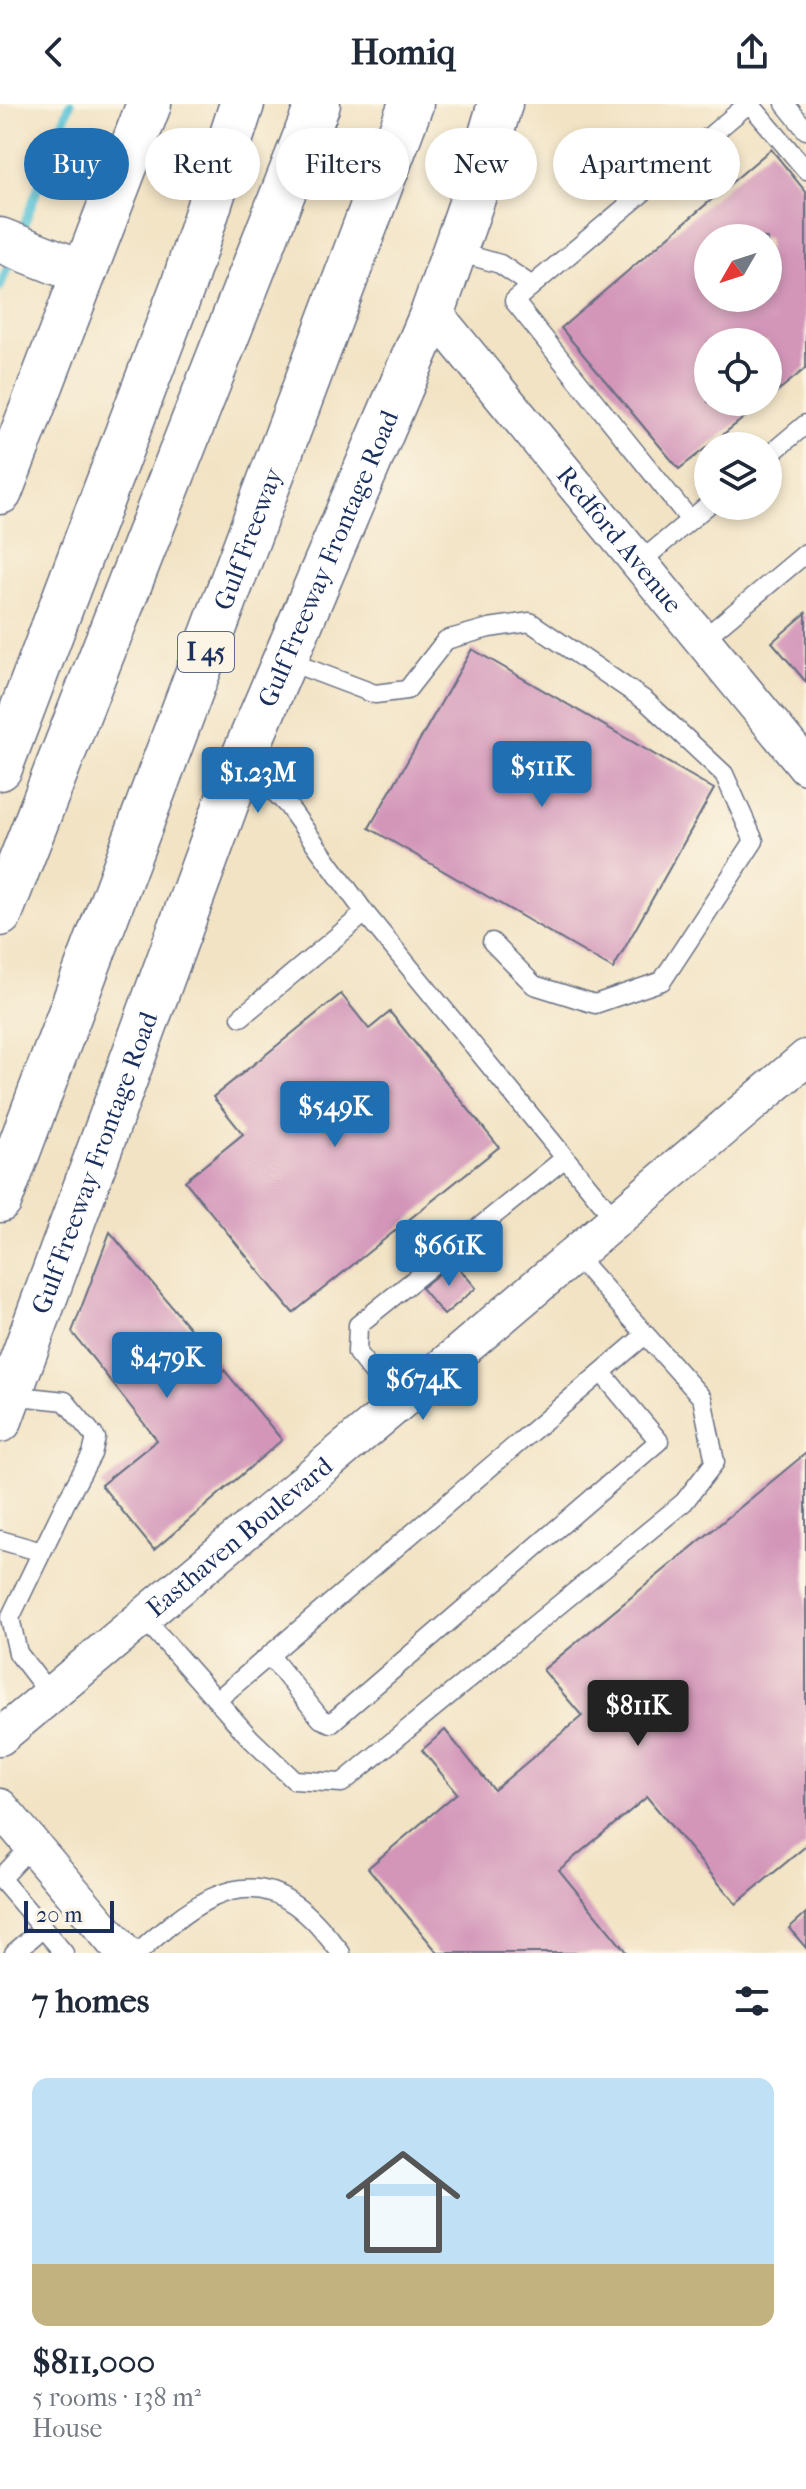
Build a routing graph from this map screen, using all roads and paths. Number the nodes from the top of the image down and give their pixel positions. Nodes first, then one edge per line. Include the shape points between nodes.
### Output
1 (149, 104) edge
2 (242, 104) edge
3 (318, 104) edge
4 (411, 104) edge
5 (500, 104) edge
6 (509, 104) edge
7 (749, 104) edge
8 (785, 104) edge
9 (493, 128) edge
10 (500, 128) edge
11 (806, 130) edge
12 (806, 170) edge
13 (471, 200) edge
14 (0, 240) edge
15 (454, 251) junction
16 (84, 273) junction
17 (532, 286) junction
18 (433, 312) junction
19 (806, 424) edge
20 (782, 444) edge
21 (0, 492) edge
22 (694, 517) edge
23 (690, 520) junction
24 (806, 553) edge
25 (639, 563) junction
26 (702, 640) junction
27 (285, 660) junction
28 (243, 758) junction
29 (806, 766) edge
30 (0, 768) edge
31 (365, 913) junction
32 (0, 914) edge
33 (492, 942) dead end
34 (241, 1017) dead end
35 (806, 1058) edge
36 (565, 1158) junction
37 (0, 1200) edge
38 (616, 1220) junction
39 (575, 1255) junction
40 (645, 1335) junction
41 (602, 1373) junction
42 (398, 1404) junction
43 (5, 1408) edge
44 (0, 1540) edge
45 (42, 1552) junction
46 (144, 1618) junction
47 (270, 1656) junction
48 (51, 1696) junction
49 (217, 1700) junction
50 (0, 1737) edge
51 (0, 1807) edge
52 (32, 1845) junction
53 (0, 1878) edge
54 (43, 1928) junction
55 (14, 1953) edge
56 (64, 1953) edge
57 (124, 1953) edge
58 (138, 1953) edge
59 (341, 1953) edge

1 - 16 main road
2 - 30 main road via 184,283
3 - 32 main road
4 - 37 main road, Gulf Freeway / I 45
5 - 9 main road
6 - 10 main road, Gulf Freeway Frontage Road
7 - 12 lane
7 - 17 lane
8 - 11 lane
13 - 15 main road, Gulf Freeway Frontage Road
14 - 16 main road
15 - 17 lane via 500,264
15 - 18 main road, Gulf Freeway Frontage Road
16 - 21 main road
17 - 23 lane via 514,301
18 - 25 street, Redford Avenue
18 - 27 main road, Gulf Freeway Frontage Road
19 - 20 lane
22 - 23 lane
23 - 25 lane
24 - 26 lane
25 - 26 street, Redford Avenue
26 - 29 street, Redford Avenue
27 - 28 main road, Gulf Freeway Frontage Road
27 - 33 lane via 375,694 407,690 446,640 530,622 646,701 724,774 754,841 662,981 595,1004 534,985
28 - 31 lane via 288,806
28 - 43 main road, Gulf Freeway Frontage Road
31 - 34 lane
31 - 36 lane
35 - 38 street, Easthaven Boulevard
36 - 38 lane
36 - 42 lane via 358,1325 357,1353
38 - 39 street, Easthaven Boulevard
39 - 40 lane
39 - 42 street, Easthaven Boulevard
40 - 41 lane
40 - 49 lane via 702,1398 715,1462 684,1502 342,1783 294,1780
41 - 47 lane
41 - 47 lane via 659,1441 331,1723 321,1719
42 - 46 street, Easthaven Boulevard
43 - 45 lane via 65,1401 96,1438
44 - 45 lane
45 - 48 lane via 10,1618 18,1653
46 - 48 street, Easthaven Boulevard
46 - 49 lane
47 - 49 lane
48 - 50 street, Easthaven Boulevard
51 - 52 street
52 - 53 lane
52 - 57 street
53 - 54 lane
54 - 55 lane
54 - 56 lane
58 - 59 lane via 198,1904 226,1891 251,1888 277,1893 294,1904

